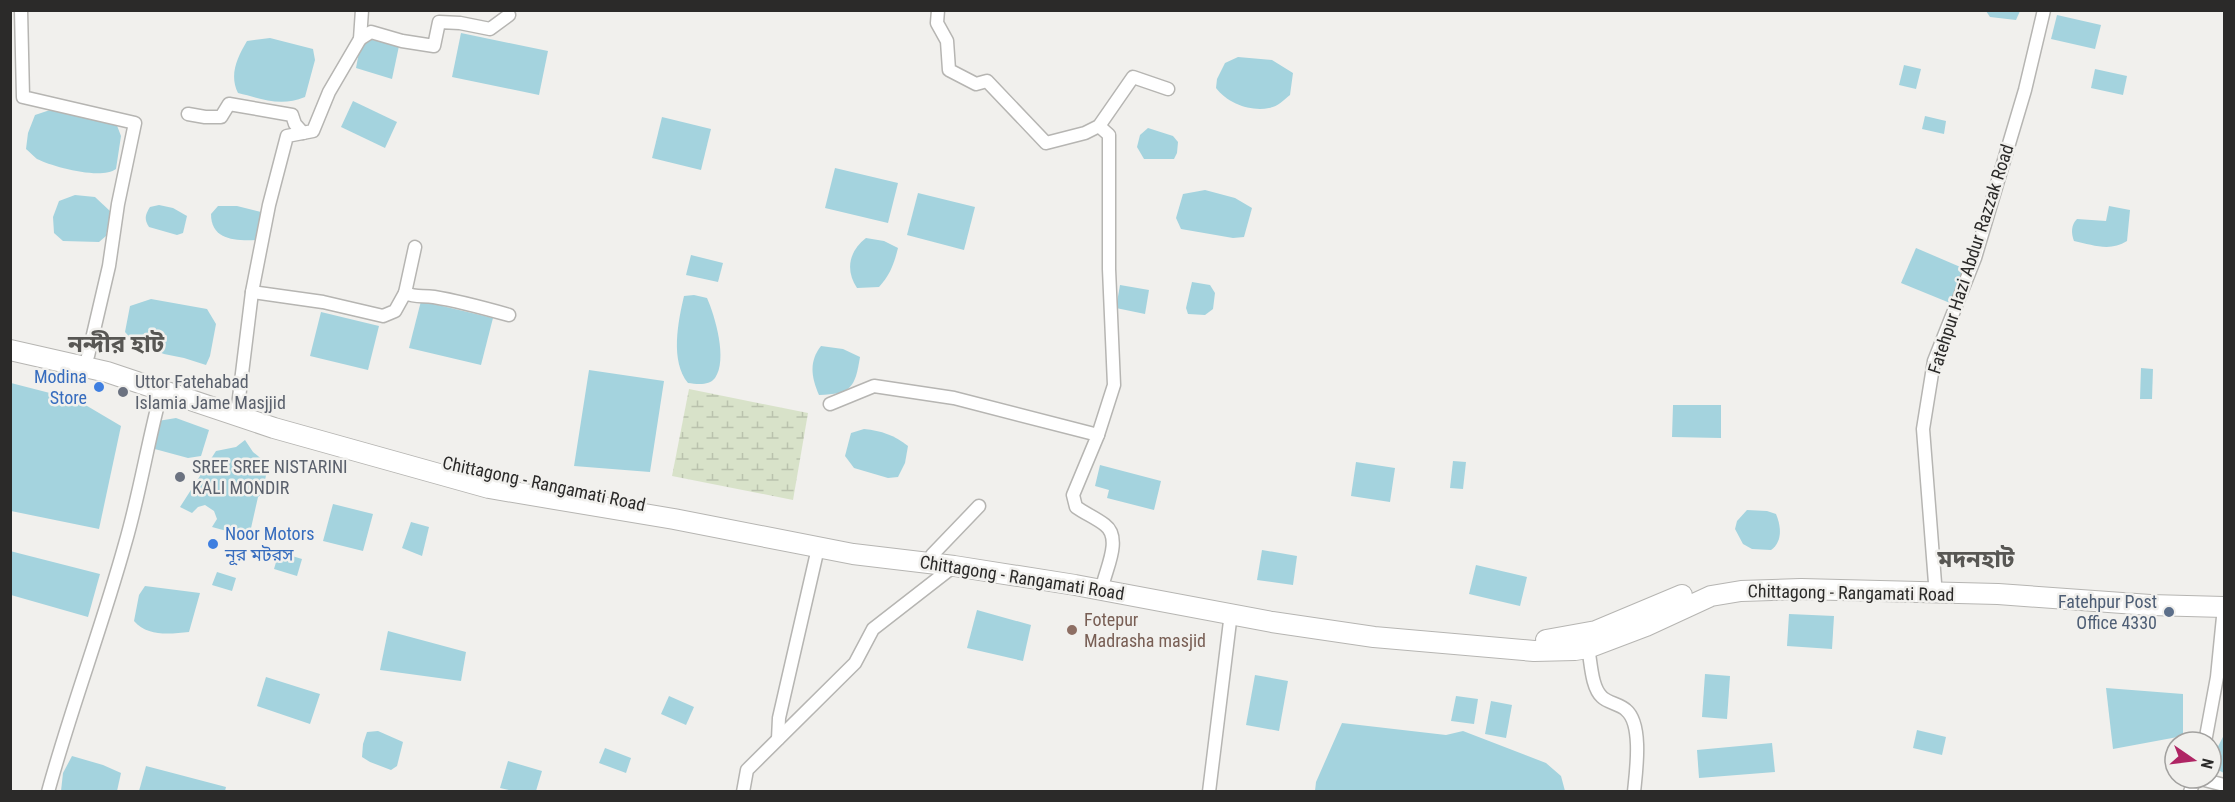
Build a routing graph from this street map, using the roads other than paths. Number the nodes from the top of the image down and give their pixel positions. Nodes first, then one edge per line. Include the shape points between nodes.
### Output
1 (21, 10) edge
2 (362, 10) edge
3 (938, 10) edge
4 (2044, 10) edge
5 (509, 15) dead end
6 (360, 39) junction
7 (1168, 89) dead end
8 (188, 114) dead end
9 (1099, 126) junction
10 (303, 133) junction
11 (415, 247) dead end
12 (252, 292) junction
13 (405, 293) junction
14 (509, 315) dead end
15 (10, 338) edge
16 (10, 350) edge
17 (88, 356) junction
18 (162, 389) junction
19 (830, 404) dead end
20 (238, 406) junction
21 (1098, 435) junction
22 (979, 506) dead end
23 (818, 548) junction
24 (932, 555) junction
25 (954, 566) junction
26 (1104, 580) junction
27 (1935, 583) junction
28 (2224, 603) edge
29 (1231, 613) junction
30 (1588, 648) junction
31 (2207, 730) edge
32 (778, 739) junction
33 (48, 792) edge
34 (742, 792) edge
35 (1209, 792) edge
36 (1634, 792) edge

1 - 17 street via 23,97 135,123
2 - 6 street
3 - 9 street via 938,23 947,40 949,70 976,84 987,81 1046,143 1085,134
4 - 27 street, Fatehpur Hazi Abdur Razzak Road via 2025,90 1975,258 1934,361 1923,429
5 - 6 street via 490,29 439,22 434,46 371,32
6 - 10 street via 329,92 313,131
7 - 9 street via 1133,77
8 - 10 street via 221,117 229,104 239,105 292,115
9 - 21 street via 1109,135 1114,385
10 - 12 street via 287,136
11 - 13 street
12 - 13 street via 383,316 395,311
12 - 20 street
13 - 14 street
15 - 17 highway, Chittagong - Rangamati Road
16 - 18 highway, Chittagong - Rangamati Road
17 - 20 highway, Chittagong - Rangamati Road
18 - 23 highway, Chittagong - Rangamati Road via 274,428 489,488
18 - 33 street via 126,543
19 - 21 street via 874,386 954,398
20 - 24 highway, Chittagong - Rangamati Road via 292,425 514,480 836,541
21 - 26 street via 1073,495 1076,507 1112,533
22 - 24 street
23 - 25 highway, Chittagong - Rangamati Road
23 - 32 street via 779,718
24 - 26 highway, Chittagong - Rangamati Road
25 - 29 highway, Chittagong - Rangamati Road
25 - 32 street via 873,629 855,663
26 - 27 highway, Chittagong - Rangamati Road via 1449,635 1538,641 1596,631 1712,583 1807,576
27 - 28 highway, Chittagong - Rangamati Road
28 - 30 highway, Chittagong - Rangamati Road via 2150,605 1998,594 1864,590 1741,591 1711,596
28 - 31 street
29 - 30 highway, Chittagong - Rangamati Road via 1374,637 1534,651
29 - 35 street
30 - 36 street via 1601,696 1628,711 1634,725
32 - 34 street via 747,770

